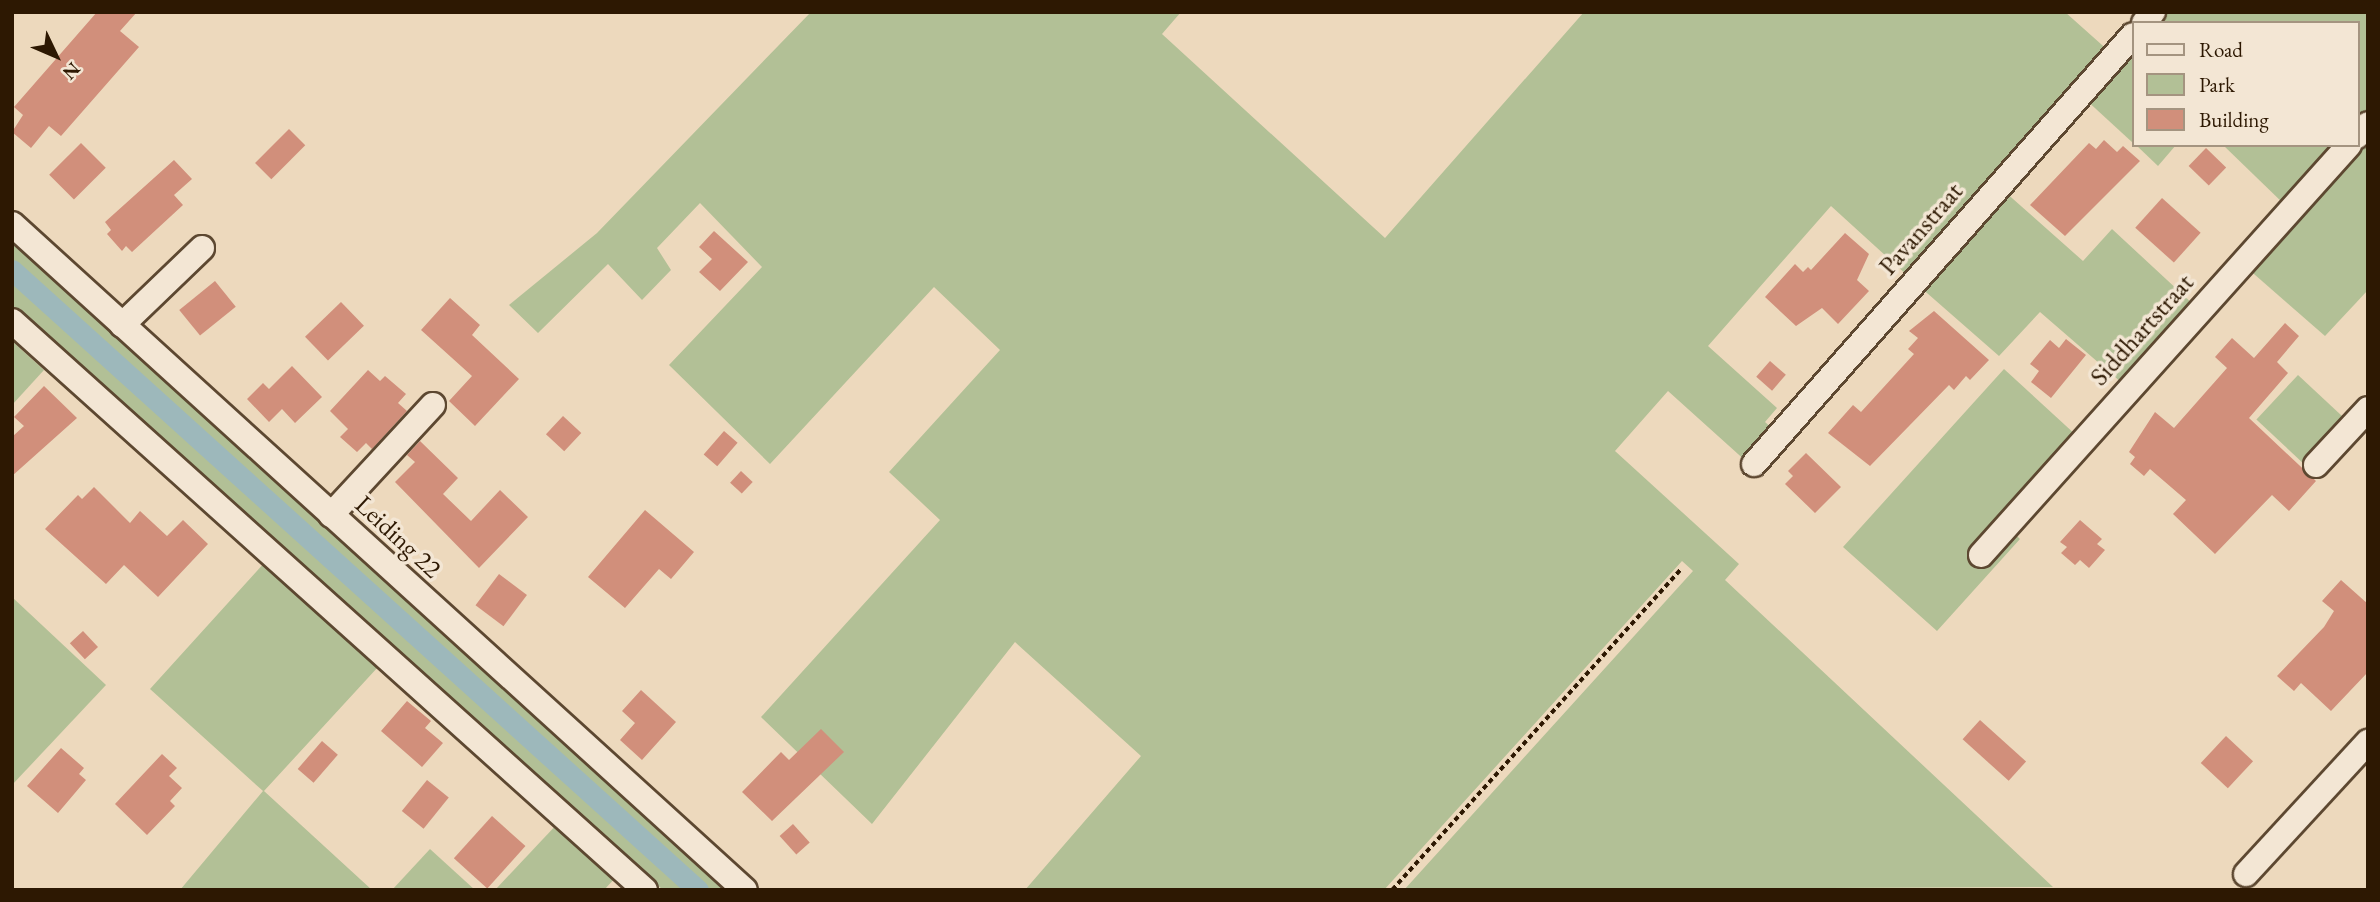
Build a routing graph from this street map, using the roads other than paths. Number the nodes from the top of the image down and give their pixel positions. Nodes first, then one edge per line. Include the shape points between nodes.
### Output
1 (2132, 36) edge
2 (2346, 147) edge
3 (12, 224) edge
4 (202, 248) dead end
5 (12, 321) edge
6 (122, 325) junction
7 (433, 405) dead end
8 (2368, 410) edge
9 (1754, 464) dead end
10 (2316, 465) dead end
11 (331, 515) junction
12 (1981, 555) dead end
13 (2368, 742) edge
14 (2246, 874) dead end
15 (645, 890) edge
16 (745, 890) edge

1 - 9 street, Pavanstraat
2 - 12 street, Siddhartstraat
3 - 6 street, Leiding 22
4 - 6 street
5 - 15 street
6 - 11 street, Leiding 22
7 - 11 street
8 - 10 street
11 - 16 street, Leiding 22
13 - 14 street

